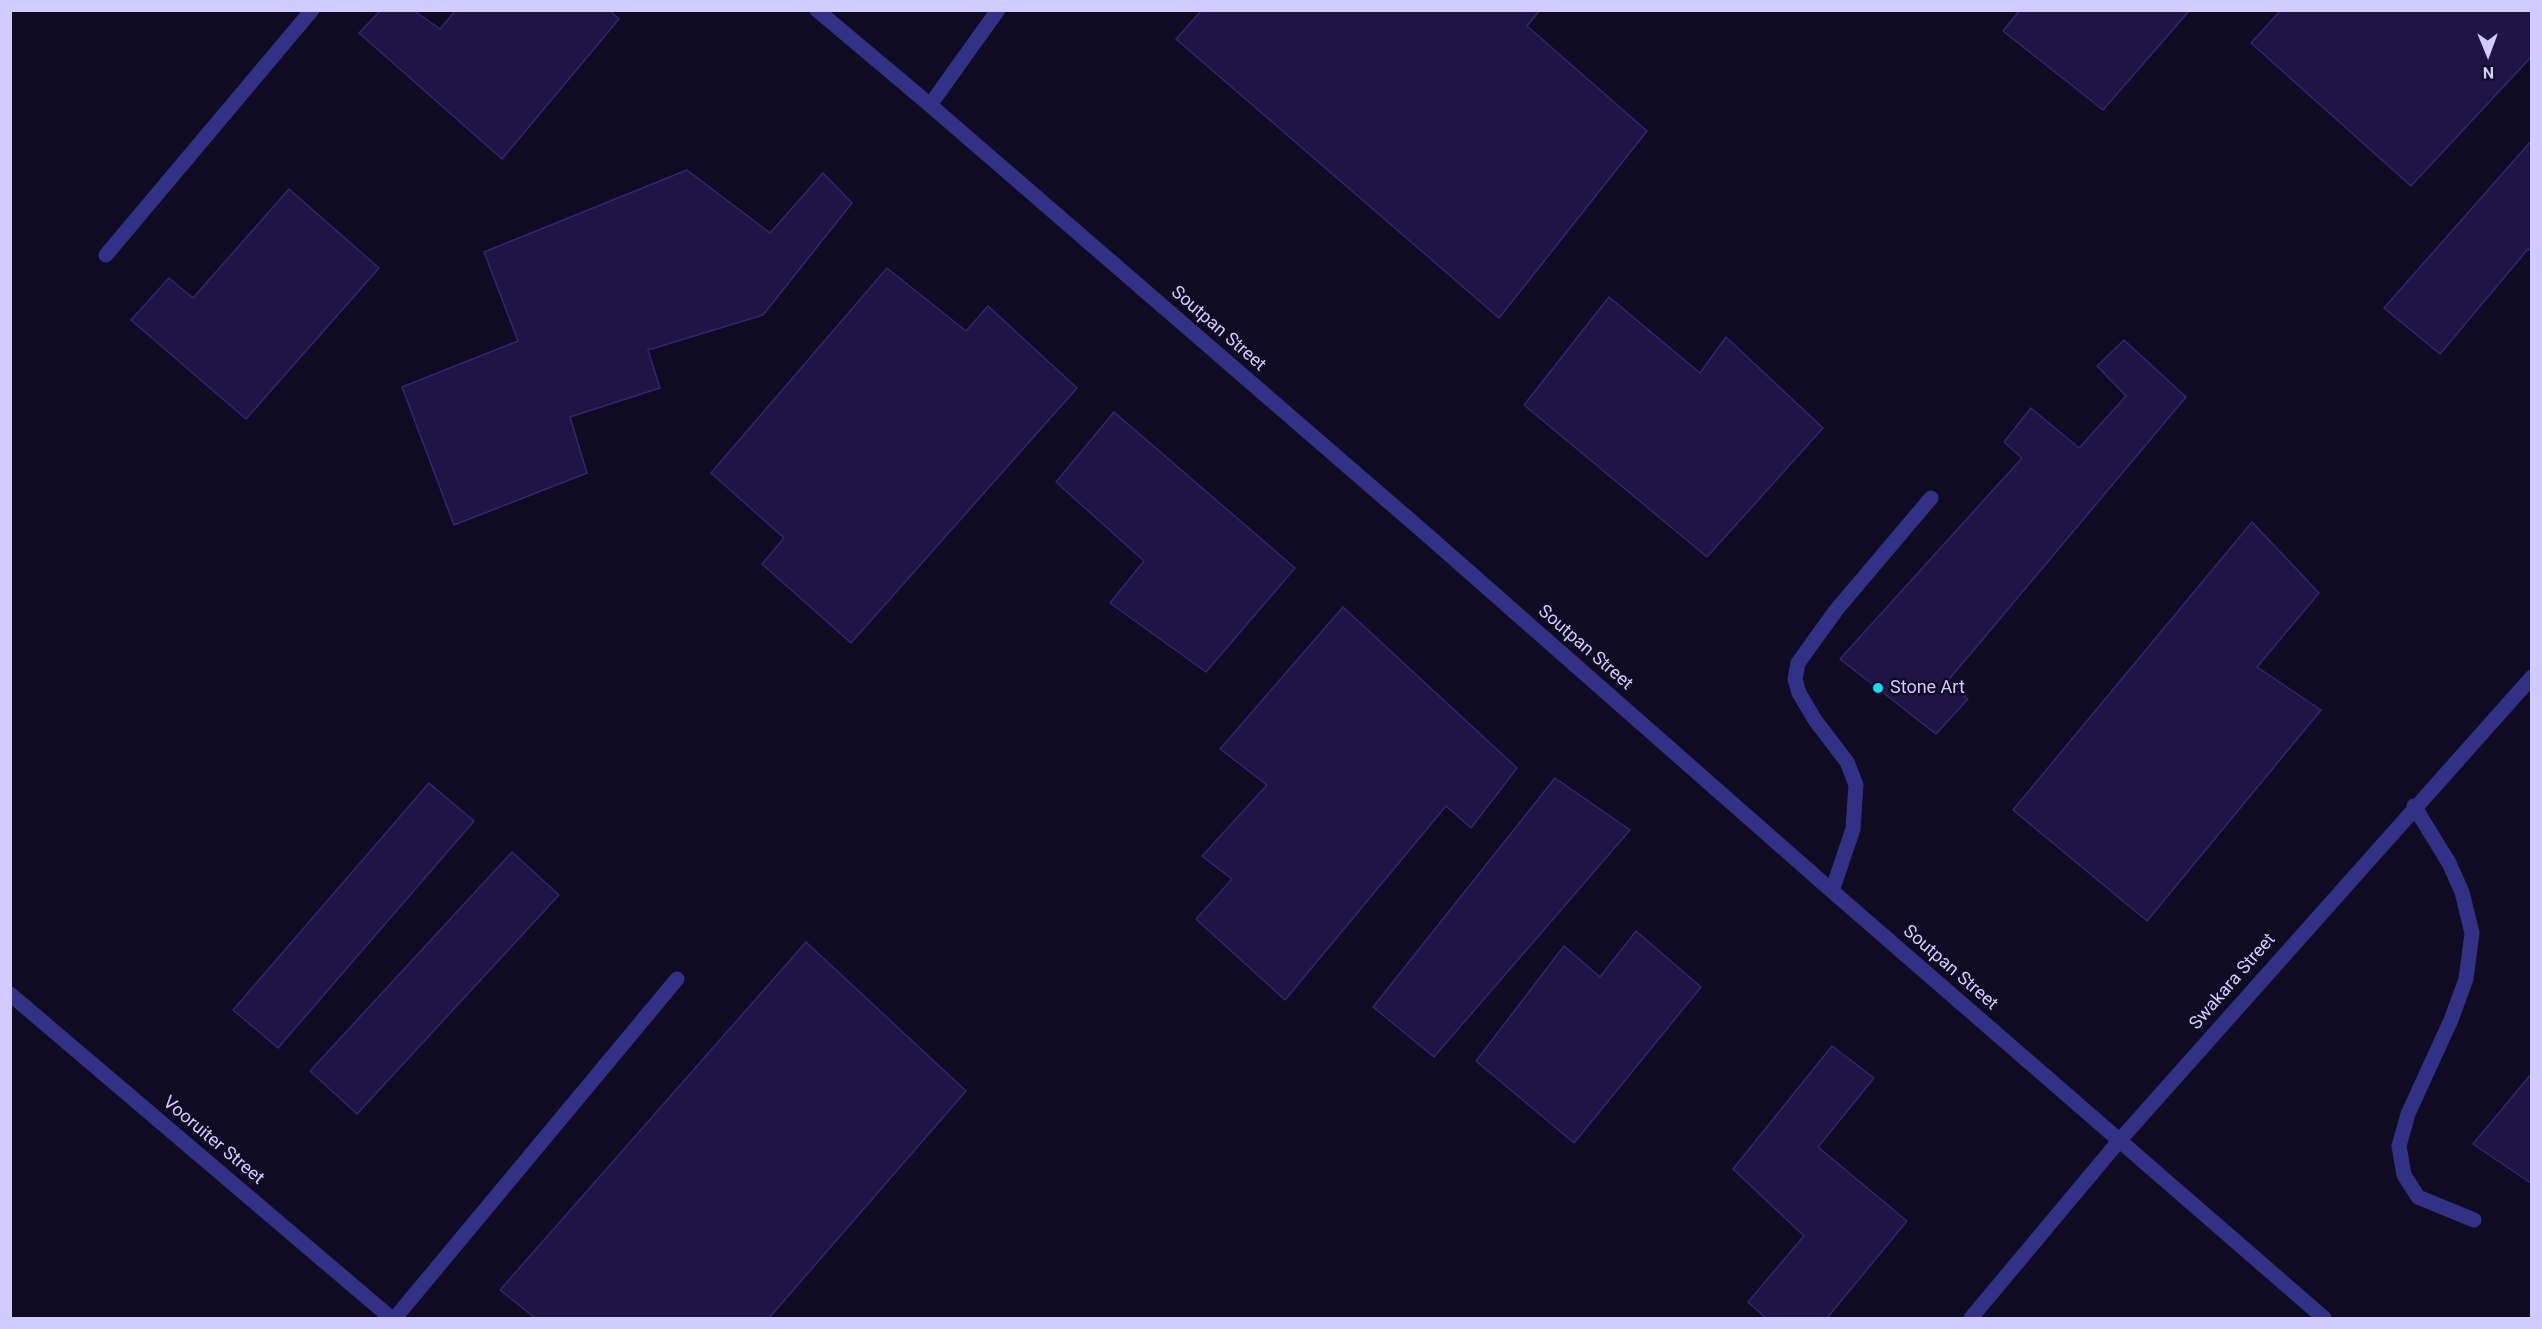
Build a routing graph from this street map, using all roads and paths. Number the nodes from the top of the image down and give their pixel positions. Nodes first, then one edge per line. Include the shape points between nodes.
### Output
1 (312, 10) edge
2 (817, 10) edge
3 (998, 10) edge
4 (930, 105) junction
5 (105, 255) dead end
6 (1931, 498) dead end
7 (2532, 677) edge
8 (2414, 806) junction
9 (1832, 891) junction
10 (677, 979) dead end
11 (10, 994) edge
12 (2119, 1141) junction
13 (2474, 1220) dead end
14 (393, 1318) edge
15 (1971, 1318) edge
16 (2324, 1318) edge

1 - 5 street
2 - 4 street, Soutpan Street
3 - 4 street
4 - 9 street, Soutpan Street
6 - 9 street via 1837,609 1798,663 1795,679 1799,693 1847,762 1856,785 1853,829
7 - 8 street, Swakara Street
8 - 12 street, Swakara Street
8 - 13 street via 2462,892 2472,933 2466,979 2408,1114 2399,1146 2404,1175 2418,1197
9 - 12 street, Soutpan Street
10 - 14 street
11 - 14 street, Vooruiter Street
12 - 15 street, Swakara Street
12 - 16 street, Soutpan Street

